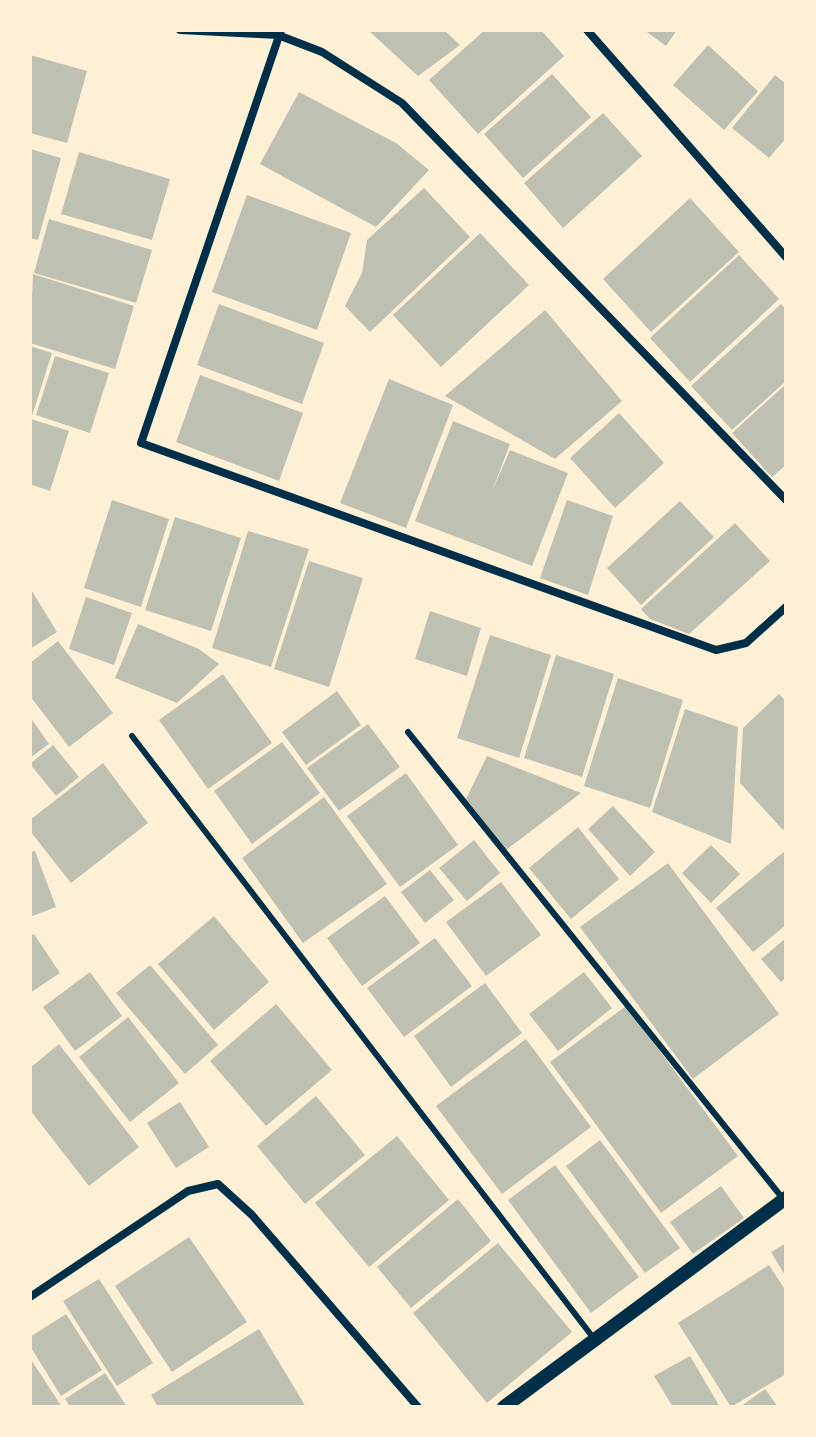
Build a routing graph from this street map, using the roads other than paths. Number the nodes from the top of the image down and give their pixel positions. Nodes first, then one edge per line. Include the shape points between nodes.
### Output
1 (180, 30) edge
2 (587, 30) edge
3 (280, 33) edge
4 (786, 257) edge
5 (786, 500) edge
6 (786, 607) edge
7 (408, 732) dead end
8 (132, 736) dead end
9 (785, 1199) edge
10 (30, 1297) edge
11 (595, 1340) junction
12 (418, 1407) edge
13 (504, 1407) edge

1 - 3 street
2 - 4 street
3 - 5 street via 322,52 402,103
3 - 6 street via 141,443 716,650 746,643
7 - 9 lane
8 - 11 lane
9 - 11 street
10 - 12 street via 188,1191 218,1184 252,1215
11 - 13 street

